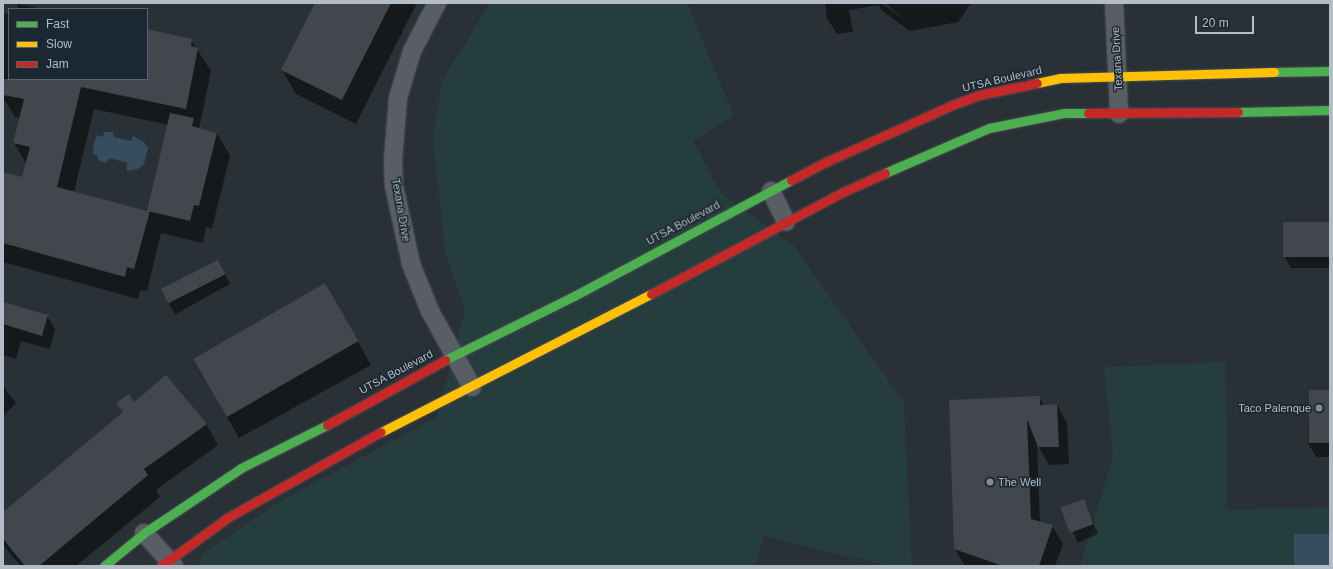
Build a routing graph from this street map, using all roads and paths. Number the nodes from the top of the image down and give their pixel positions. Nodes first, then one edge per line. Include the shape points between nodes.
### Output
1 (437, 3) edge
2 (1114, 3) edge
3 (1330, 71) edge
4 (1118, 77) junction
5 (1330, 110) edge
6 (1119, 114) junction
7 (771, 191) junction
8 (786, 222) junction
9 (454, 355) junction
10 (472, 387) junction
11 (144, 533) junction
12 (168, 564) edge
13 (104, 566) edge

1 - 9 street, Texana Drive via 412,51 398,98 394,179 399,214 412,264 430,311
2 - 4 street, Texana Drive
3 - 4 main road, UTSA Boulevard
4 - 6 street, Texana Drive
4 - 7 main road, UTSA Boulevard via 1060,78 979,95 835,158
5 - 6 main road
6 - 8 main road via 1064,113 989,128 843,192
7 - 8 street
7 - 9 main road, UTSA Boulevard via 574,296
8 - 10 main road
9 - 10 street, Texana Drive
9 - 11 main road, UTSA Boulevard via 313,433 241,468
10 - 12 main road via 377,434 332,462 257,500 228,518
11 - 12 street
11 - 13 main road, UTSA Boulevard

